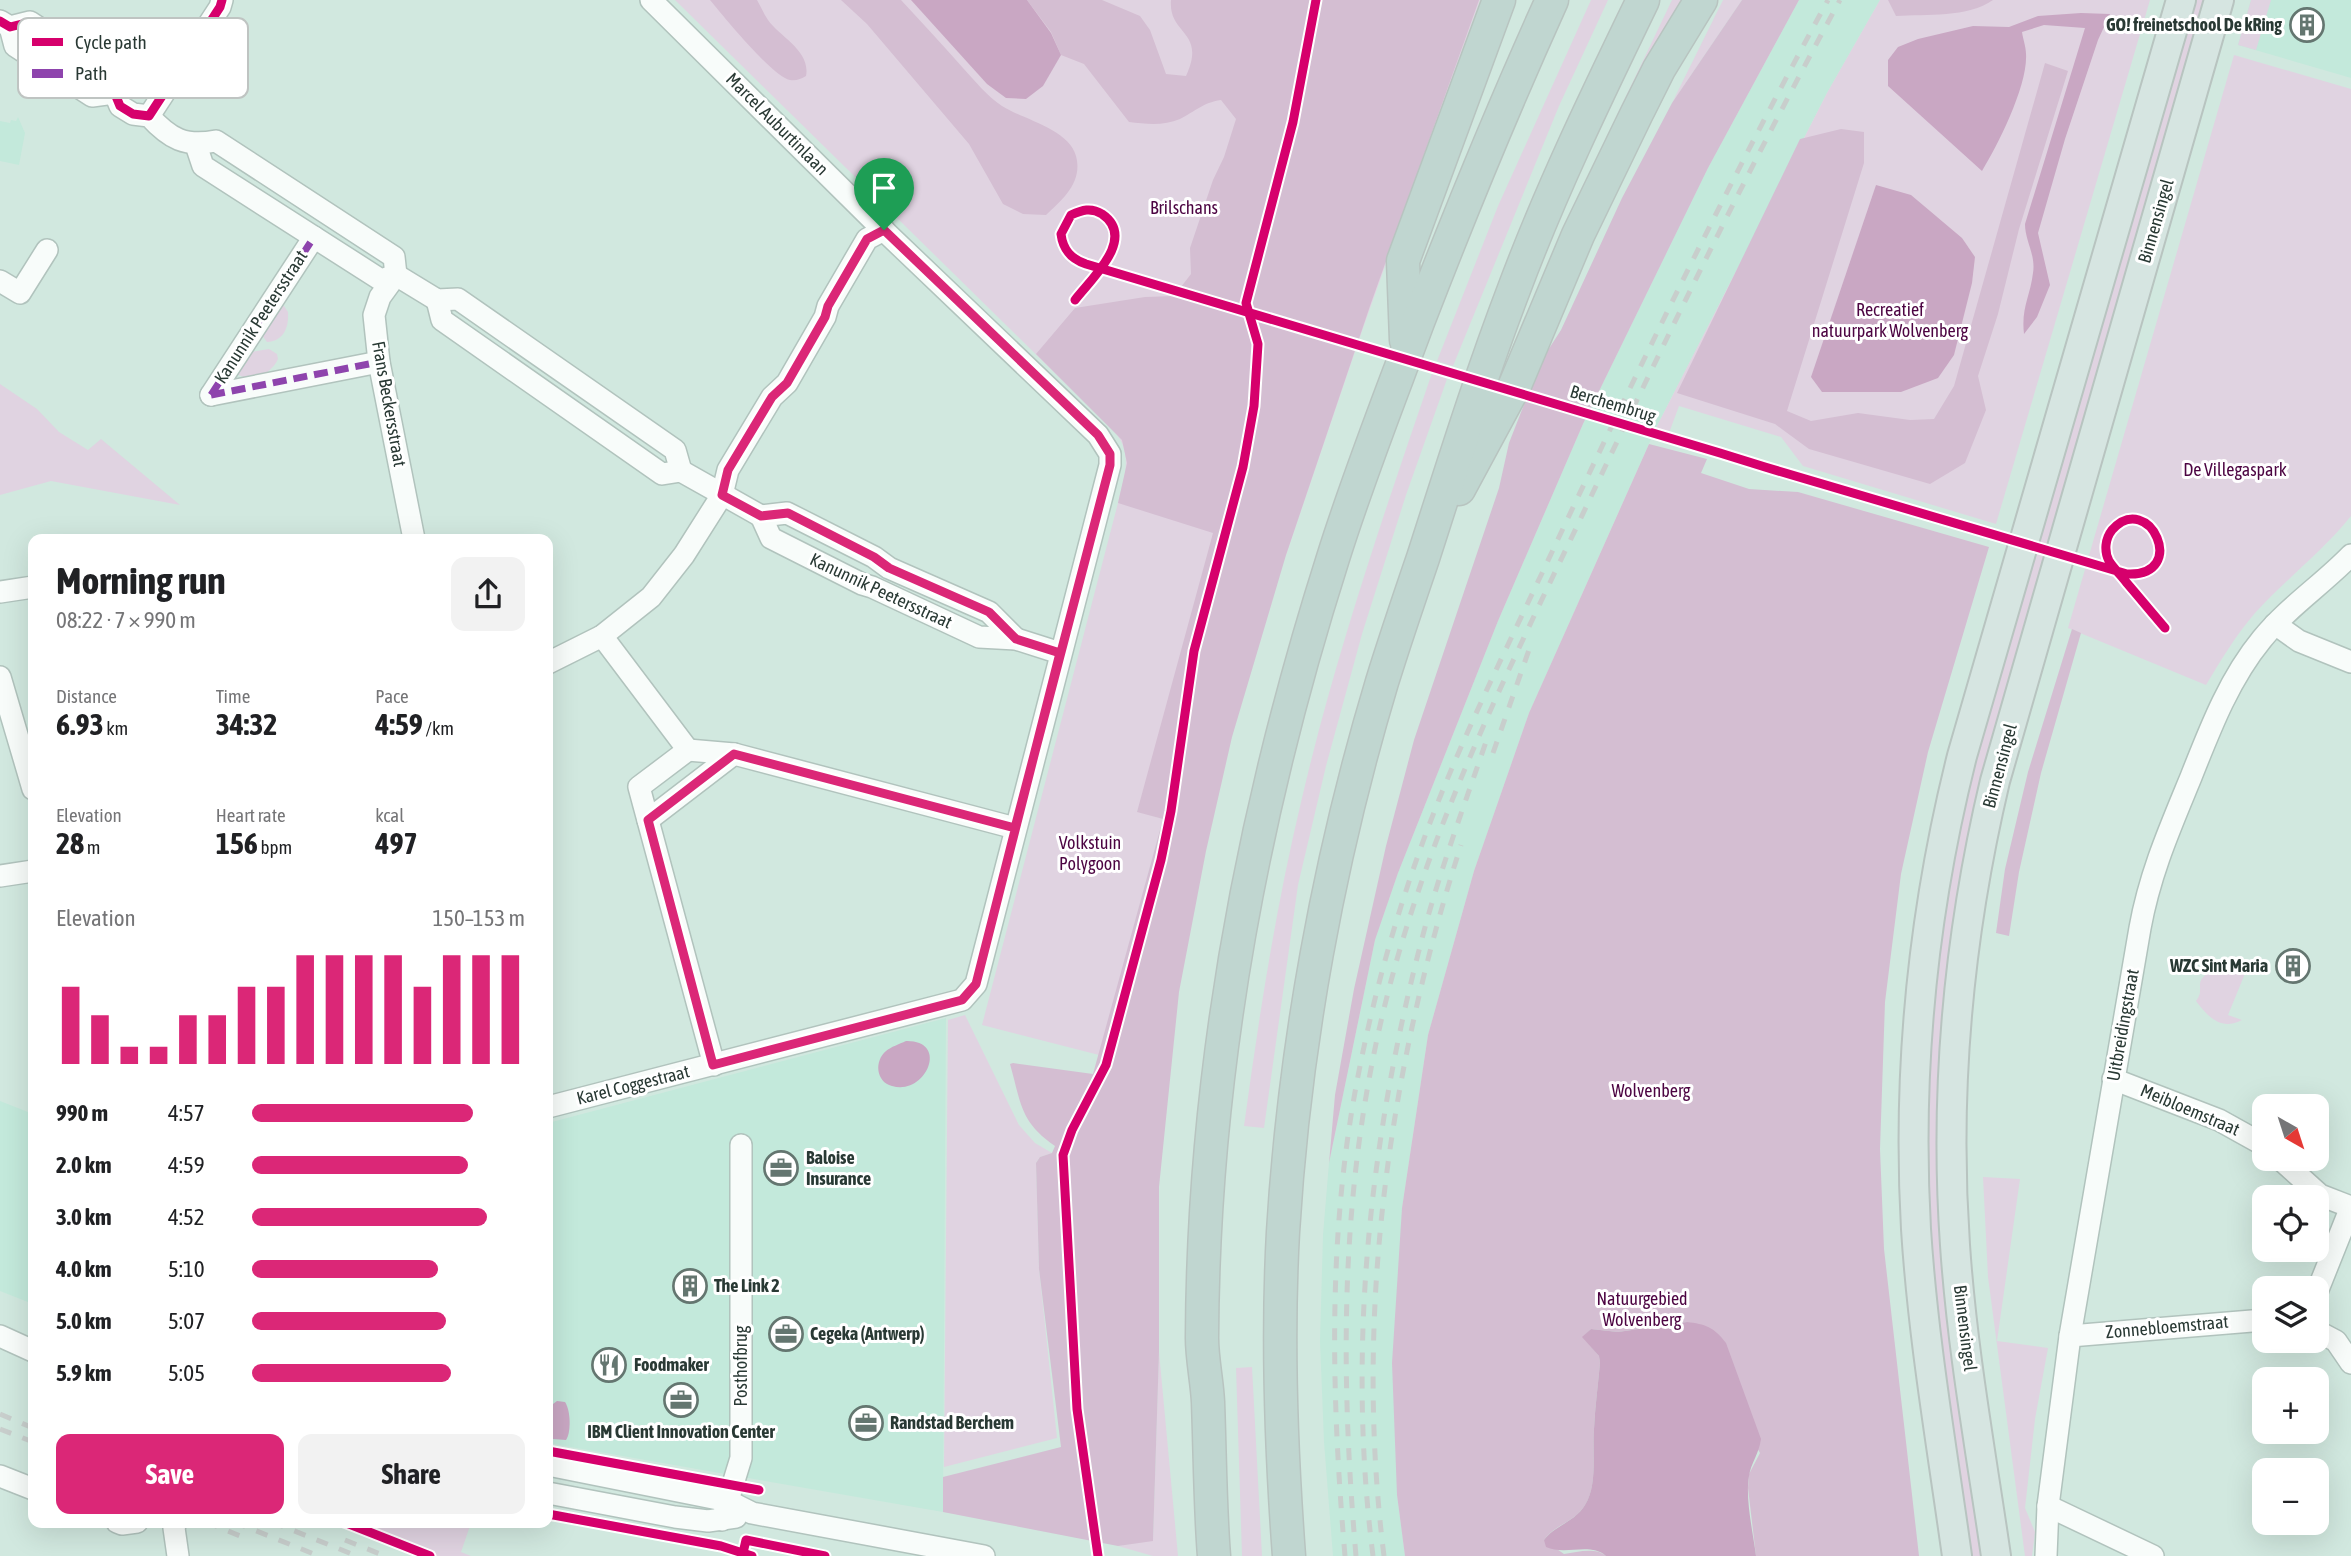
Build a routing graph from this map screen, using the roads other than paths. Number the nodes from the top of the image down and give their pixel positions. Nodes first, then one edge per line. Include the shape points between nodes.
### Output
1 (222, 0) edge
2 (651, 0) edge
3 (1499, 0) edge
4 (1552, 0) edge
5 (1643, 0) edge
6 (1701, 0) edge
7 (2180, 0) edge
8 (2220, 0) edge
9 (213, 18) edge
10 (116, 98) edge
11 (161, 98) edge
12 (149, 116) junction
13 (195, 145) junction
14 (884, 230) junction
15 (314, 237) junction
16 (47, 250) dead end
17 (396, 275) junction
18 (0, 281) edge
19 (1407, 352) junction
20 (379, 362) junction
21 (722, 495) junction
22 (761, 516) junction
23 (413, 534) edge
24 (1424, 555) junction
25 (2351, 555) edge
26 (28, 588) edge
27 (0, 592) edge
28 (2275, 624) junction
29 (602, 636) junction
30 (1016, 639) junction
31 (1060, 653) junction
32 (553, 660) edge
33 (2351, 663) edge
34 (0, 677) edge
35 (688, 750) junction
36 (734, 754) junction
37 (28, 772) edge
38 (648, 820) junction
39 (1015, 828) junction
40 (28, 872) edge
41 (0, 876) edge
42 (713, 1065) junction
43 (2113, 1079) junction
44 (553, 1106) edge
45 (2252, 1137) edge
46 (741, 1145) dead end
47 (2293, 1171) edge
48 (2351, 1207) edge
49 (2323, 1276) edge
50 (2252, 1321) edge
51 (0, 1336) edge
52 (2070, 1336) junction
53 (2329, 1337) edge
54 (28, 1347) edge
55 (2351, 1363) edge
56 (553, 1466) edge
57 (0, 1476) edge
58 (28, 1487) edge
59 (553, 1494) edge
60 (2048, 1506) junction
61 (725, 1510) junction
62 (170, 1528) edge
63 (178, 1556) edge
64 (984, 1556) edge
65 (1214, 1556) edge
66 (1289, 1556) edge
67 (1957, 1556) edge
68 (1996, 1556) edge
69 (2046, 1556) edge
70 (2153, 1556) edge

1 - 9 street
2 - 14 street, Marcel Auburtinlaan
3 - 19 highway via 1403,261
4 - 19 highway via 1467,197
5 - 24 highway via 1515,285
6 - 24 highway via 1659,69 1573,247 1515,385
7 - 67 main road via 1965,744 1931,908 1917,1037 1914,1199
8 - 68 main road, Binnensingel via 1995,781 1965,931 1951,1114 1953,1215 1960,1299
10 - 12 street, Kanunnik Peetersstraat via 133,114
11 - 12 street
12 - 13 street, Kanunnik Peetersstraat via 184,143
13 - 15 street, Kanunnik Peetersstraat via 203,166
13 - 17 street, Kanunnik Peetersstraat via 216,141 394,257
14 - 21 street via 867,239 787,383 772,397 728,470
14 - 31 street, Marcel Auburtinlaan via 1098,435 1110,454
15 - 17 street, Kanunnik Peetersstraat via 381,280
15 - 20 street, Kanunnik Peetersstraat via 211,395
16 - 18 street via 20,293
17 - 20 street, Frans Beckersstraat via 374,315
17 - 21 street, Kanunnik Peetersstraat via 436,300 458,299 675,450 681,471
19 - 65 highway via 1343,526 1296,684 1237,946 1214,1114 1204,1287 1202,1342
20 - 23 street, Frans Beckersstraat
21 - 22 street, Kanunnik Peetersstraat
21 - 29 street via 651,597
22 - 30 street, Kanunnik Peetersstraat via 788,513 889,568 989,612
22 - 30 street, Kanunnik Peetersstraat via 771,538 820,565 979,636
24 - 66 highway via 1382,683 1348,812 1324,916 1301,1067 1287,1182 1281,1306 1280,1392
25 - 28 street, Uitbreidingstraat
26 - 27 street
28 - 33 street
28 - 43 street, Uitbreidingstraat via 2240,671 2216,716 2153,869
29 - 32 street
29 - 35 street
30 - 31 street, Kanunnik Peetersstraat
31 - 39 street
34 - 37 street
35 - 36 street
35 - 38 street via 639,787
36 - 38 street
36 - 39 street
38 - 42 street
39 - 42 street, Karel Coggestraat via 976,984 962,1000
40 - 41 street
42 - 44 street, Karel Coggestraat
43 - 45 street, Meibloemstraat
43 - 52 street, Uitbreidingstraat
46 - 61 street, Posthofbrug via 741,1458
47 - 48 street via 2320,1195
48 - 49 street
50 - 52 street, Zonnebloemstraat
51 - 54 street
52 - 60 street, Uitbreidingstraat
53 - 55 street
56 - 61 street
57 - 58 street
59 - 61 street via 708,1521
60 - 69 street, Uitbreidingstraat
60 - 70 street
61 - 64 street
62 - 63 street

